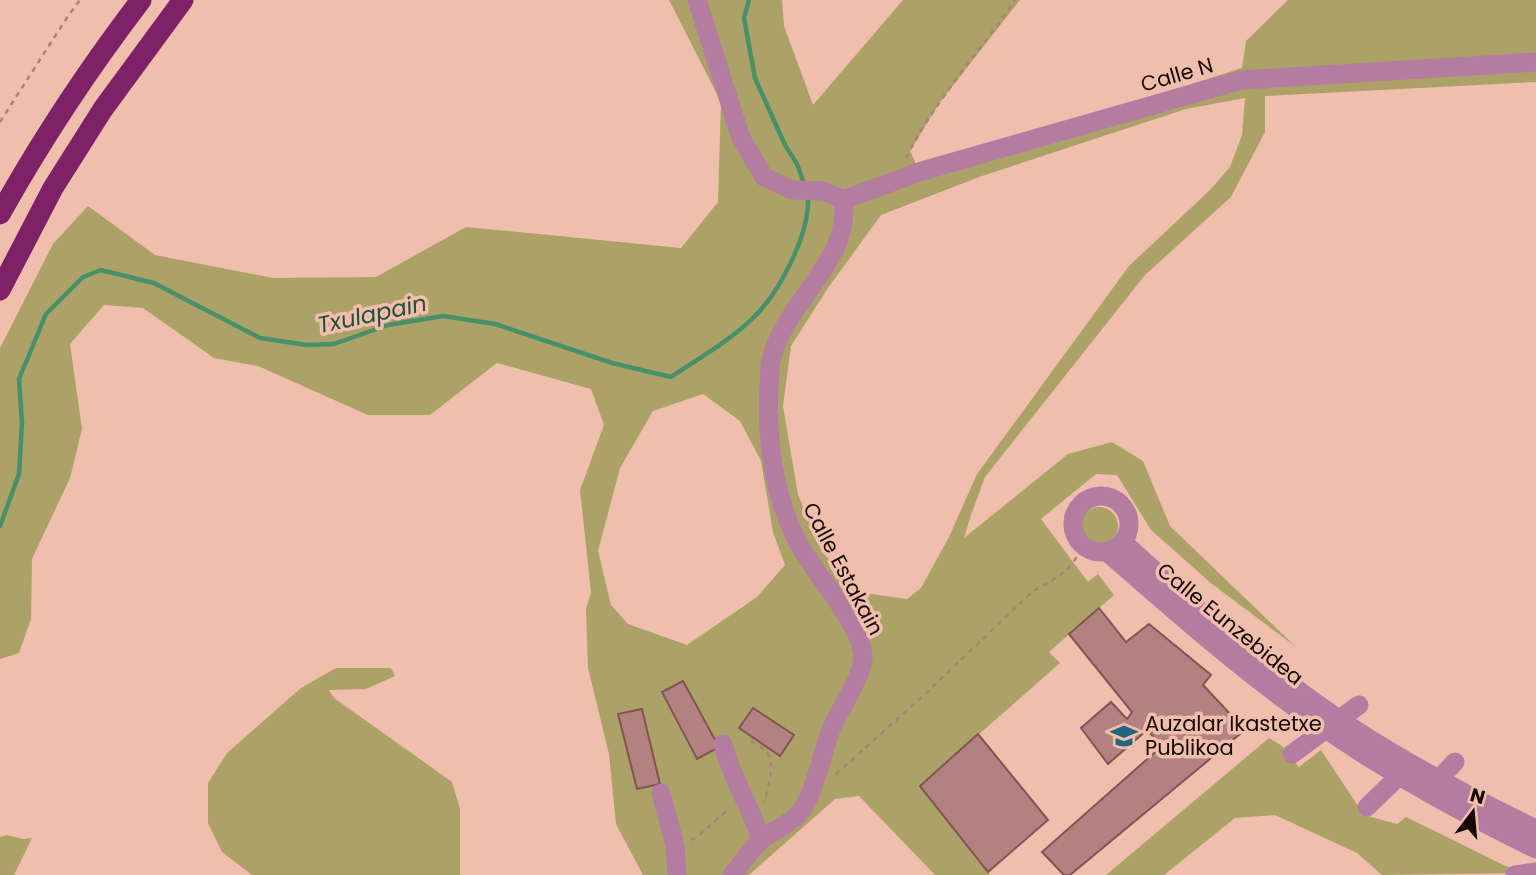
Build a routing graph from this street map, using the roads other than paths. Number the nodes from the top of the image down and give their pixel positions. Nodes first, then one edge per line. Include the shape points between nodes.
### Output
1 (141, 0) edge
2 (183, 0) edge
3 (697, 0) edge
4 (1536, 62) edge
5 (843, 200) junction
6 (0, 214) edge
7 (0, 290) edge
8 (1115, 547) junction
9 (1359, 705) dead end
10 (1332, 724) junction
11 (723, 744) dead end
12 (1292, 754) dead end
13 (1455, 762) dead end
14 (1399, 776) junction
15 (1438, 780) junction
16 (661, 793) dead end
17 (1367, 807) dead end
18 (1536, 829) edge
19 (761, 840) junction
20 (1536, 849) edge
21 (1536, 872) edge
22 (677, 875) edge
23 (732, 875) edge
24 (1515, 875) edge

1 - 6 highway via 37,147
2 - 7 highway via 103,109 53,188
3 - 5 street via 741,138 764,177 792,190 824,191
4 - 5 street, Calle N via 1241,80 896,180
5 - 19 street, Calle Estakain via 843,231 835,250 782,331 771,360 768,412 775,479 788,522 857,635 863,654 860,671 835,717 810,797 800,814
8 - 8 street, Calle Eunzebidea via 1129,523 1127,514 1114,499 1086,500 1074,515 1079,543 1092,551
8 - 10 street, Calle Eunzebidea via 1204,638
9 - 10 street
10 - 12 street
10 - 14 street, Calle Eunzebidea
10 - 15 street, Calle Eunzebidea
11 - 19 street
13 - 15 street
14 - 17 street
14 - 20 street, Calle Eunzebidea
15 - 18 street, Calle Eunzebidea
16 - 22 street via 675,846
19 - 23 street, Calle Estakain
21 - 24 street

